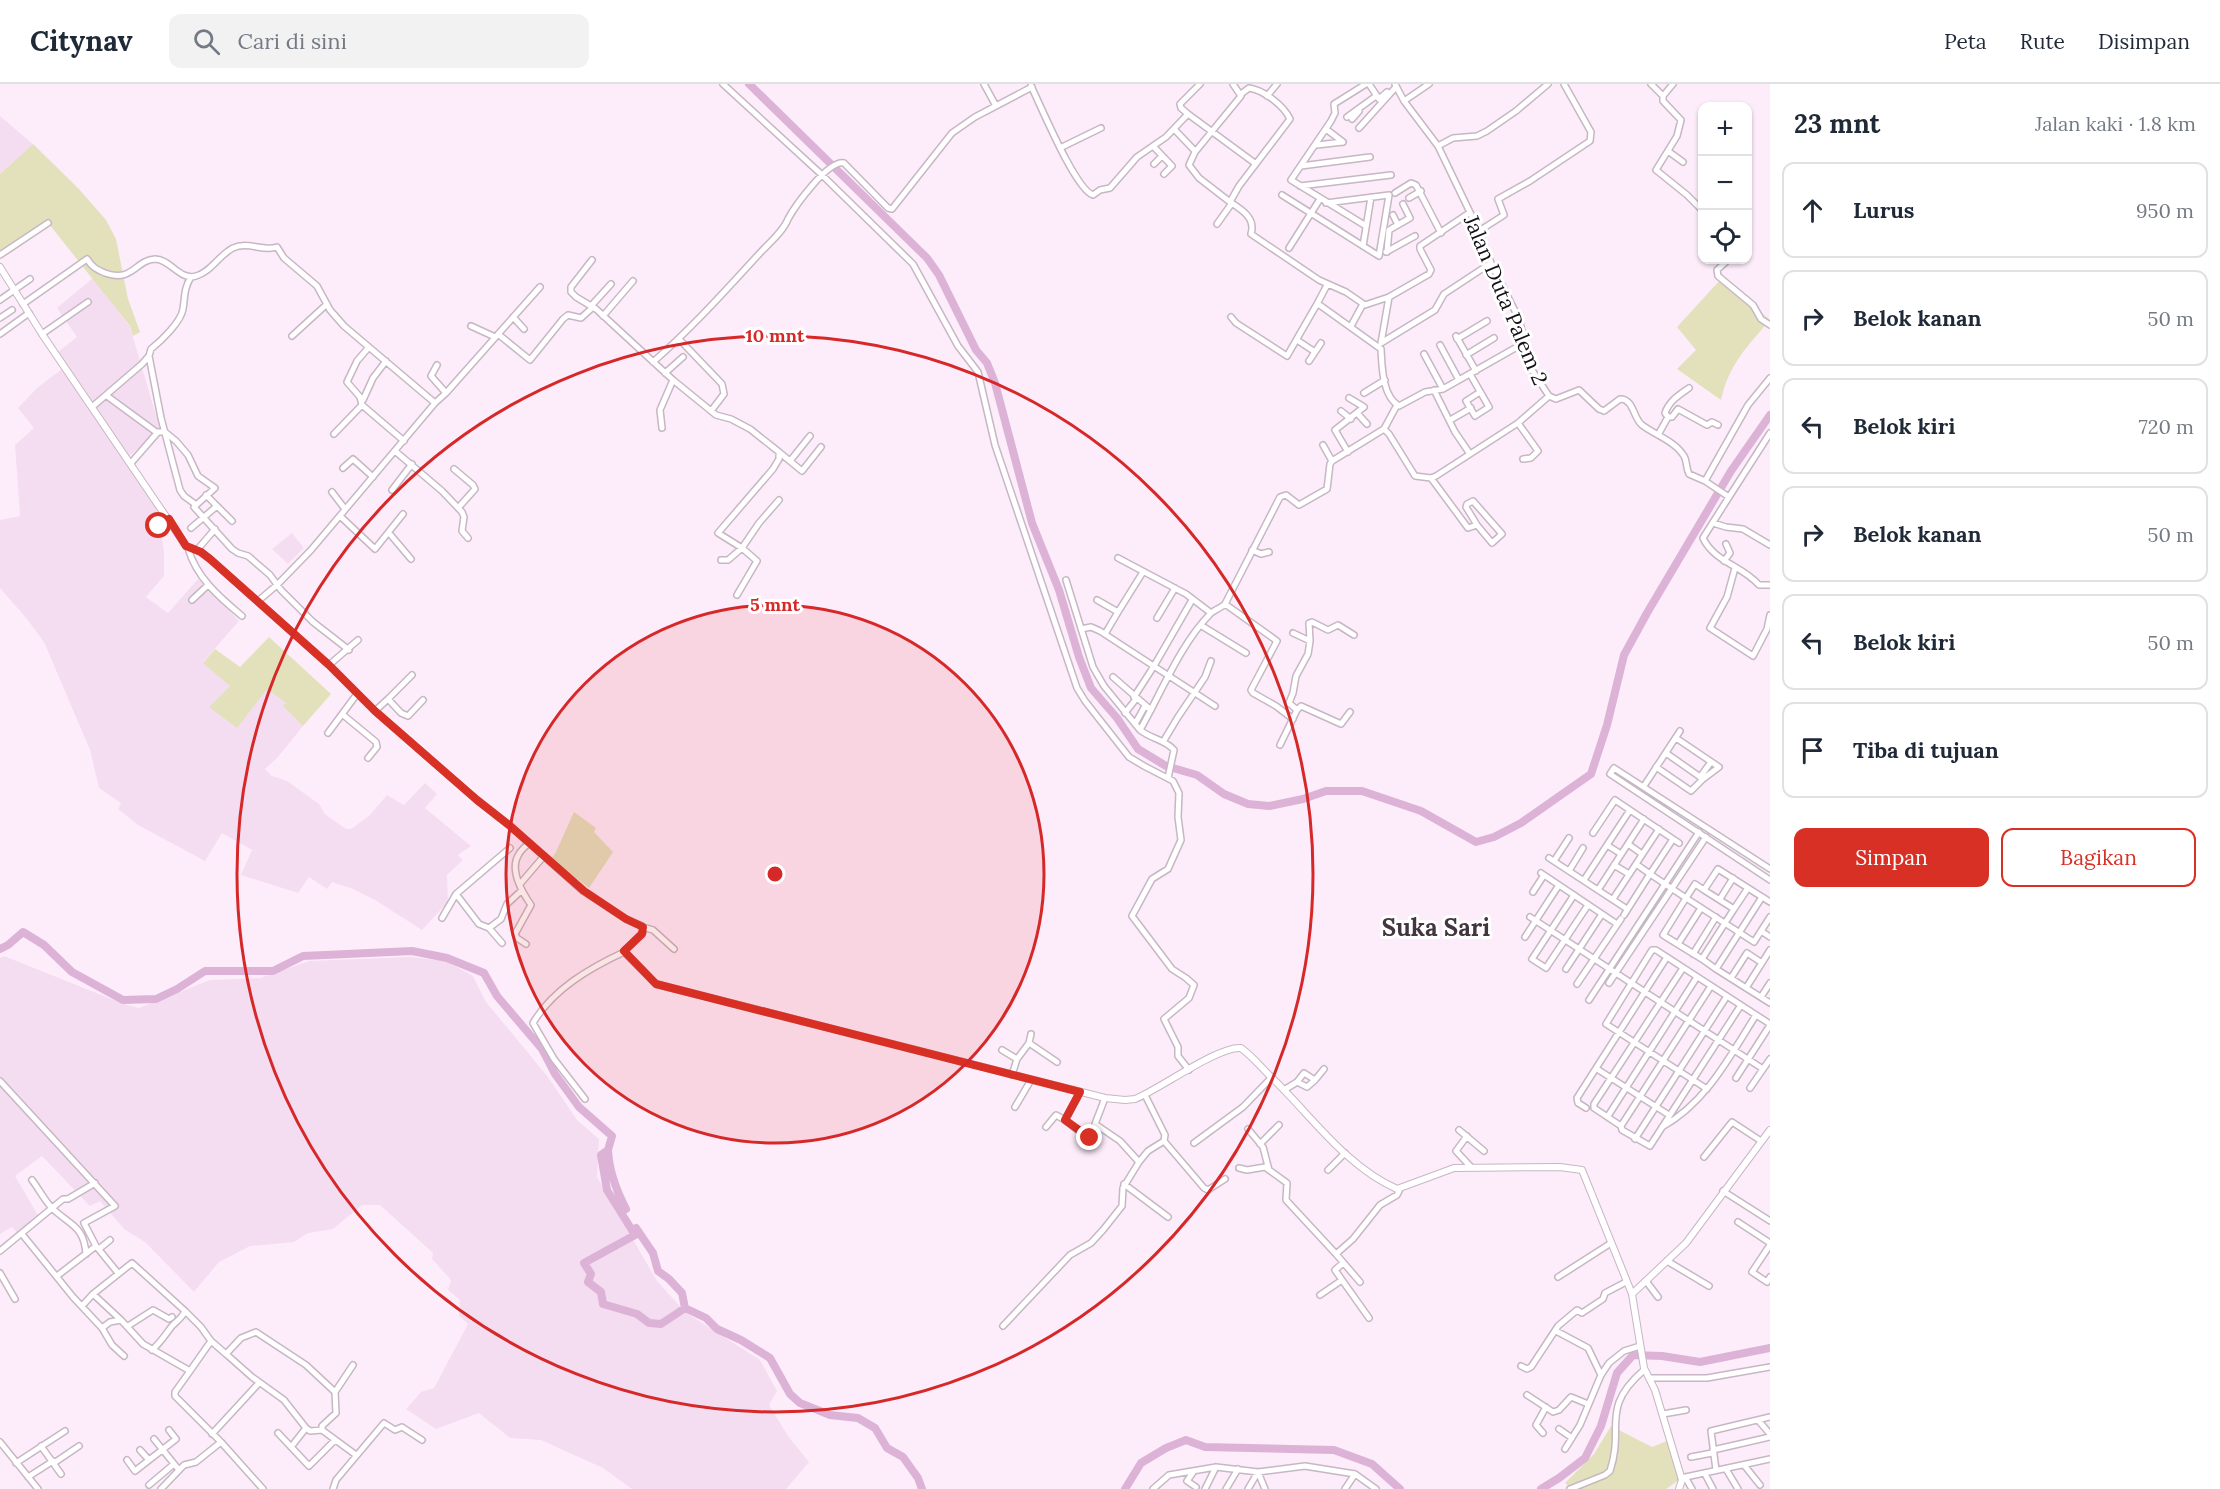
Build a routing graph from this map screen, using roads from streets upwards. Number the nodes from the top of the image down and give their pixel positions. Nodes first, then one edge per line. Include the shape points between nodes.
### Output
1 (723, 84) edge
2 (984, 84) edge
3 (1200, 84) edge
4 (1233, 84) edge
5 (1277, 84) edge
6 (1367, 84) edge
7 (1430, 84) edge
8 (1548, 84) edge
9 (1564, 84) edge
10 (1651, 84) edge
11 (1673, 84) edge
12 (1031, 86) edge
13 (1396, 86) edge
14 (1241, 94) junction
15 (1268, 96) junction
16 (1376, 96) junction
17 (1663, 96) junction
18 (1404, 101) junction
19 (996, 106) junction
20 (1188, 114) junction
21 (1349, 118) dead end
22 (1101, 128) dead end
23 (1359, 128) dead end
24 (1174, 129) junction
25 (1326, 129) junction
26 (1212, 132) junction
27 (1317, 145) junction
28 (1153, 146) junction
29 (1438, 146) junction
30 (1060, 148) junction
31 (1668, 151) junction
32 (1195, 152) junction
33 (1162, 156) junction
34 (1370, 157) dead end
35 (1683, 162) dead end
36 (1154, 164) dead end
37 (1256, 164) junction
38 (1301, 166) junction
39 (824, 174) junction
40 (1164, 174) dead end
41 (1391, 175) dead end
42 (1300, 186) junction
43 (1421, 191) junction
44 (1395, 193) dead end
45 (1282, 195) dead end
46 (1371, 197) junction
47 (1320, 198) junction
48 (1408, 198) dead end
49 (1231, 202) junction
50 (1326, 203) junction
51 (1403, 204) dead end
52 (1698, 206) edge
53 (1311, 213) junction
54 (1469, 213) junction
55 (1393, 215) dead end
56 (48, 223) dead end
57 (1217, 224) dead end
58 (1398, 225) junction
59 (1366, 226) junction
60 (1479, 231) junction
61 (1441, 233) junction
62 (1415, 236) dead end
63 (1363, 246) junction
64 (1290, 248) dead end
65 (1387, 252) junction
66 (0, 255) edge
67 (1379, 256) junction
68 (592, 260) dead end
69 (1491, 263) junction
70 (1720, 264) edge
71 (0, 267) edge
72 (190, 277) junction
73 (30, 279) dead end
74 (633, 281) dead end
75 (611, 284) dead end
76 (1327, 285) junction
77 (540, 287) dead end
78 (14, 290) junction
79 (1389, 297) junction
80 (0, 300) edge
81 (88, 302) dead end
82 (23, 304) junction
83 (327, 304) junction
84 (1317, 304) junction
85 (1364, 304) junction
86 (592, 307) junction
87 (12, 310) dead end
88 (29, 313) junction
89 (603, 316) junction
90 (513, 317) junction
91 (1232, 317) dead end
92 (0, 318) edge
93 (1487, 321) dead end
94 (1770, 325) edge
95 (471, 326) dead end
96 (1350, 326) junction
97 (524, 329) dead end
98 (0, 334) edge
99 (42, 334) junction
100 (292, 336) dead end
101 (496, 336) junction
102 (1494, 338) dead end
103 (679, 339) junction
104 (1297, 340) junction
105 (1321, 343) dead end
106 (1524, 344) junction
107 (1379, 345) junction
108 (1440, 345) dead end
109 (369, 347) junction
110 (1315, 352) junction
111 (1424, 354) dead end
112 (1466, 355) junction
113 (683, 357) dead end
114 (146, 360) junction
115 (386, 361) junction
116 (1310, 361) dead end
117 (653, 362) junction
118 (437, 365) dead end
119 (665, 373) junction
120 (1473, 373) junction
121 (1770, 378) edge
122 (673, 380) junction
123 (1385, 380) junction
124 (1459, 380) junction
125 (1689, 388) dead end
126 (1443, 389) junction
127 (1434, 390) junction
128 (1480, 392) junction
129 (446, 393) junction
130 (1364, 393) dead end
131 (107, 396) junction
132 (1549, 396) junction
133 (1349, 398) dead end
134 (362, 402) junction
135 (435, 403) junction
136 (1397, 405) junction
137 (92, 407) junction
138 (1471, 408) junction
139 (711, 411) junction
140 (1341, 411) dead end
141 (1357, 413) junction
142 (1668, 417) junction
143 (1350, 419) junction
144 (1452, 419) dead end
145 (1332, 423) dead end
146 (1518, 423) junction
147 (1367, 424) dead end
148 (1718, 425) dead end
149 (662, 428) dead end
150 (1338, 428) junction
151 (1384, 429) junction
152 (162, 432) junction
153 (1770, 433) edge
154 (334, 434) dead end
155 (1658, 435) junction
156 (810, 436) dead end
157 (404, 441) junction
158 (1323, 445) dead end
159 (821, 447) dead end
160 (395, 451) junction
161 (779, 452) junction
162 (1348, 452) junction
163 (1470, 454) junction
164 (1523, 459) dead end
165 (790, 461) junction
166 (1332, 461) junction
167 (131, 464) junction
168 (412, 464) junction
169 (343, 468) dead end
170 (454, 469) dead end
171 (373, 477) junction
172 (1431, 478) junction
173 (1705, 481) junction
174 (392, 490) dead end
175 (332, 492) dead end
176 (206, 495) junction
177 (1727, 496) junction
178 (778, 500) dead end
179 (195, 504) junction
180 (218, 506) junction
181 (458, 508) junction
182 (345, 509) junction
183 (403, 514) dead end
184 (340, 516) junction
185 (204, 518) junction
186 (169, 519) junction
187 (232, 521) dead end
188 (1713, 523) junction
189 (1477, 525) junction
190 (191, 528) dead end
191 (157, 530) dead end
192 (215, 530) junction
193 (389, 533) junction
194 (468, 538) dead end
195 (1726, 544) dead end
196 (1770, 545) edge
197 (742, 548) junction
198 (193, 549) junction
199 (1252, 550) junction
200 (1269, 552) dead end
201 (1118, 558) dead end
202 (411, 559) dead end
203 (721, 560) dead end
204 (1724, 561) junction
205 (1735, 568) junction
206 (1143, 572) junction
207 (1066, 580) dead end
208 (208, 585) junction
209 (277, 585) junction
210 (1770, 585) edge
211 (1175, 588) junction
212 (736, 595) dead end
213 (192, 600) dead end
214 (1097, 600) dead end
215 (1192, 600) junction
216 (258, 601) junction
217 (1225, 604) junction
218 (1118, 612) junction
219 (1211, 613) junction
220 (1770, 615) edge
221 (242, 616) dead end
222 (1157, 618) dead end
223 (1202, 626) junction
224 (1081, 629) junction
225 (1293, 633) dead end
226 (1105, 634) junction
227 (1354, 635) dead end
228 (358, 640) dead end
229 (1310, 641) junction
230 (349, 650) junction
231 (1246, 653) dead end
232 (1211, 661) dead end
233 (329, 665) junction
234 (1154, 666) junction
235 (412, 675) dead end
236 (1168, 675) junction
237 (1113, 677) dead end
238 (1194, 692) junction
239 (357, 694) junction
240 (1135, 698) junction
241 (388, 699) junction
242 (423, 700) dead end
243 (1145, 706) junction
244 (1215, 706) dead end
245 (1151, 710) junction
246 (1297, 710) junction
247 (375, 711) junction
248 (1350, 712) dead end
249 (342, 713) junction
250 (1125, 713) junction
251 (1293, 719) junction
252 (1135, 724) junction
253 (1140, 730) junction
254 (1680, 731) dead end
255 (328, 733) dead end
256 (1676, 738) junction
257 (1163, 742) junction
258 (1280, 745) dead end
259 (1666, 753) junction
260 (368, 758) dead end
261 (1711, 762) junction
262 (1656, 768) junction
263 (1169, 775) junction
264 (1701, 778) junction
265 (1644, 786) junction
266 (1630, 810) junction
267 (1644, 819) junction
268 (1703, 826) junction
269 (1659, 829) junction
270 (1710, 830) junction
271 (1593, 833) dead end
272 (1699, 833) junction
273 (1706, 837) junction
274 (1569, 838) dead end
275 (1673, 839) junction
276 (529, 843) junction
277 (1679, 843) dead end
278 (1628, 844) junction
279 (1607, 845) junction
280 (1583, 848) dead end
281 (507, 851) dead end
282 (1621, 854) junction
283 (1642, 854) junction
284 (544, 856) junction
285 (1636, 864) junction
286 (1614, 865) junction
287 (1770, 869) edge
288 (1569, 871) junction
289 (1629, 874) junction
290 (1650, 874) junction
291 (1733, 878) junction
292 (1584, 880) junction
293 (1770, 880) edge
294 (1666, 884) junction
295 (1559, 885) junction
296 (521, 887) junction
297 (1748, 888) junction
298 (1671, 889) junction
299 (1598, 890) junction
300 (1704, 890) junction
301 (1533, 892) dead end
302 (456, 894) junction
303 (1574, 895) junction
304 (1762, 897) junction
305 (1686, 898) junction
306 (1613, 899) junction
307 (1720, 899) junction
308 (1770, 902) edge
309 (1588, 905) junction
310 (1701, 908) junction
311 (1734, 909) junction
312 (1602, 914) junction
313 (1622, 916) junction
314 (1716, 917) junction
315 (1770, 917) edge
316 (442, 918) dead end
317 (1533, 919) junction
318 (1725, 923) junction
319 (643, 927) junction
320 (489, 928) junction
321 (1550, 930) junction
322 (1761, 931) junction
323 (1739, 933) junction
324 (1525, 937) dead end
325 (1770, 937) edge
326 (1565, 940) junction
327 (1754, 942) junction
328 (502, 943) dead end
329 (526, 944) dead end
330 (1678, 944) junction
331 (1580, 949) junction
332 (674, 950) dead end
333 (624, 951) junction
334 (1770, 952) edge
335 (1747, 953) junction
336 (1692, 954) junction
337 (1667, 957) junction
338 (1594, 958) junction
339 (1702, 959) junction
340 (1762, 963) junction
341 (1683, 968) junction
342 (1566, 969) dead end
343 (1716, 969) junction
344 (1613, 971) junction
345 (1697, 977) junction
346 (1731, 978) junction
347 (1770, 982) edge
348 (1610, 983) dead end
349 (1631, 983) junction
350 (1577, 984) dead end
351 (1711, 986) junction
352 (1746, 988) junction
353 (1645, 992) junction
354 (1727, 996) junction
355 (1761, 997) junction
356 (1589, 1000) dead end
357 (1661, 1002) junction
358 (1770, 1003) edge
359 (1741, 1005) junction
360 (1675, 1012) junction
361 (1756, 1015) junction
362 (1690, 1021) junction
363 (1770, 1025) edge
364 (1704, 1031) junction
365 (1620, 1033) junction
366 (1031, 1034) dead end
367 (1718, 1040) junction
368 (1029, 1043) junction
369 (1635, 1043) junction
370 (1002, 1050) dead end
371 (1734, 1050) junction
372 (1648, 1051) junction
373 (1017, 1059) junction
374 (1770, 1059) edge
375 (1748, 1060) junction
376 (1664, 1061) junction
377 (1057, 1062) dead end
378 (1597, 1069) junction
379 (1763, 1069) junction
380 (1189, 1070) junction
381 (1324, 1070) dead end
382 (1678, 1070) junction
383 (1012, 1075) junction
384 (1272, 1077) junction
385 (1611, 1078) junction
386 (1736, 1078) dead end
387 (1031, 1080) junction
388 (1315, 1080) junction
389 (0, 1081) edge
390 (1693, 1081) junction
391 (1297, 1082) junction
392 (1626, 1087) junction
393 (1750, 1088) dead end
394 (1707, 1089) junction
395 (1284, 1090) junction
396 (1080, 1092) junction
397 (1145, 1095) junction
398 (1640, 1097) junction
399 (1105, 1098) junction
400 (585, 1100) dead end
401 (1655, 1106) junction
402 (1015, 1107) dead end
403 (1586, 1108) dead end
404 (1608, 1116) junction
405 (1669, 1116) junction
406 (1065, 1120) junction
407 (1279, 1125) dead end
408 (1621, 1126) junction
409 (1046, 1127) dead end
410 (1099, 1127) junction
411 (1662, 1128) junction
412 (1248, 1129) dead end
413 (1459, 1130) dead end
414 (1770, 1130) edge
415 (1467, 1136) junction
416 (1635, 1139) junction
417 (1164, 1141) junction
418 (1761, 1141) junction
419 (1194, 1143) dead end
420 (1260, 1144) junction
421 (1484, 1151) dead end
422 (1345, 1153) junction
423 (1704, 1158) dead end
424 (1139, 1162) junction
425 (1239, 1167) dead end
426 (1471, 1167) junction
427 (1269, 1170) junction
428 (1328, 1170) dead end
429 (1225, 1179) dead end
430 (32, 1180) dead end
431 (95, 1183) junction
432 (1124, 1184) junction
433 (1400, 1189) junction
434 (1723, 1191) junction
435 (52, 1208) junction
436 (1168, 1217) dead end
437 (1770, 1221) edge
438 (1738, 1222) dead end
439 (22, 1234) junction
440 (110, 1240) dead end
441 (1611, 1243) junction
442 (1770, 1244) edge
443 (98, 1247) junction
444 (0, 1251) edge
445 (86, 1254) junction
446 (1336, 1254) junction
447 (1667, 1261) junction
448 (1343, 1263) junction
449 (118, 1273) junction
450 (0, 1274) edge
451 (57, 1276) junction
452 (1558, 1277) dead end
453 (1770, 1277) edge
454 (1342, 1280) junction
455 (1646, 1281) junction
456 (1360, 1282) dead end
457 (1626, 1282) junction
458 (1709, 1286) dead end
459 (93, 1294) junction
460 (1632, 1294) junction
461 (1320, 1295) dead end
462 (1658, 1297) dead end
463 (15, 1299) dead end
464 (82, 1306) junction
465 (185, 1311) junction
466 (172, 1317) dead end
467 (1369, 1318) dead end
468 (122, 1320) junction
469 (128, 1326) junction
470 (1003, 1326) dead end
471 (102, 1328) junction
472 (1556, 1331) junction
473 (211, 1341) junction
474 (1640, 1348) junction
475 (152, 1350) junction
476 (226, 1354) junction
477 (124, 1356) dead end
478 (353, 1365) dead end
479 (1521, 1366) dead end
480 (1770, 1366) edge
481 (1644, 1369) junction
482 (190, 1371) junction
483 (1601, 1375) junction
484 (1650, 1378) junction
485 (260, 1383) junction
486 (335, 1392) junction
487 (1527, 1395) dead end
488 (1588, 1404) junction
489 (1546, 1407) junction
490 (1686, 1410) dead end
491 (1663, 1414) junction
492 (1770, 1417) edge
493 (1758, 1420) junction
494 (306, 1428) junction
495 (169, 1430) dead end
496 (322, 1430) junction
497 (1559, 1430) dead end
498 (64, 1431) dead end
499 (278, 1433) dead end
500 (1544, 1433) dead end
501 (212, 1434) junction
502 (1770, 1435) edge
503 (1572, 1438) junction
504 (154, 1439) dead end
505 (335, 1440) junction
506 (422, 1440) dead end
507 (0, 1442) edge
508 (221, 1442) junction
509 (42, 1446) junction
510 (79, 1446) dead end
511 (291, 1447) junction
512 (162, 1449) junction
513 (1565, 1449) dead end
514 (140, 1450) dead end
515 (1713, 1452) junction
516 (356, 1455) junction
517 (1691, 1457) dead end
518 (127, 1460) dead end
519 (149, 1460) junction
520 (1768, 1460) edge
521 (53, 1462) junction
522 (16, 1463) junction
523 (174, 1464) junction
524 (1744, 1465) junction
525 (1770, 1466) edge
526 (1216, 1467) junction
527 (1238, 1469) junction
528 (1726, 1469) junction
529 (179, 1470) junction
530 (1716, 1470) junction
531 (1194, 1471) junction
532 (1258, 1472) junction
533 (61, 1474) dead end
534 (1355, 1474) junction
535 (1705, 1474) junction
536 (28, 1477) junction
537 (1683, 1478) junction
538 (149, 1485) dead end
539 (1760, 1485) dead end
540 (1155, 1487) edge
541 (1196, 1487) dead end
542 (38, 1489) edge
543 (161, 1489) edge
544 (262, 1489) edge
545 (333, 1489) edge
546 (1162, 1489) edge
547 (1204, 1489) edge
548 (1226, 1489) edge
549 (1248, 1489) edge
550 (1265, 1489) edge
551 (1345, 1489) edge
552 (1376, 1489) edge
553 (1570, 1489) edge
554 (1679, 1489) edge
555 (1692, 1489) edge
556 (1713, 1489) edge
557 (1738, 1489) edge

1 - 39 street
2 - 19 street
3 - 20 street via 1180,104
4 - 14 street
5 - 15 street
6 - 16 street
6 - 25 street via 1334,104 1335,113
7 - 18 street
8 - 29 street via 1488,131 1454,138
9 - 60 street via 1591,132 1590,141 1498,199 1504,215
10 - 17 street
11 - 17 street
12 - 19 street
12 - 30 street
13 - 16 street via 1379,99
13 - 18 street, Jalan Duta Palem 2
13 - 23 street
14 - 15 street via 1249,88
14 - 26 street
15 - 37 street via 1290,119
16 - 21 street
17 - 31 street via 1680,120
18 - 29 street, Jalan Duta Palem 2
19 - 39 street via 952,133 892,209 844,163 834,164
20 - 24 street
20 - 26 street
22 - 30 street
24 - 28 street
24 - 32 street
25 - 27 street
25 - 27 street via 1343,142
26 - 32 street
26 - 37 street
27 - 38 street
28 - 30 street via 1137,157 1110,188 1093,195 1082,186
28 - 33 street
29 - 54 street, Jalan Duta Palem 2
31 - 35 street
31 - 52 street via 1657,171
32 - 49 street via 1190,161 1192,170
33 - 36 street
33 - 40 street via 1172,166
34 - 38 street
37 - 49 street
38 - 42 street via 1291,180
39 - 103 street via 769,242
39 - 263 street via 913,264 958,346 978,372 995,445 1077,688 1129,756
41 - 42 street
42 - 47 street
43 - 44 street via 1411,183
43 - 48 street
43 - 61 street
45 - 53 street
46 - 50 street
46 - 59 street
46 - 67 street via 1389,195
47 - 50 street
47 - 53 street
49 - 57 street
49 - 76 street via 1252,220 1251,234
50 - 59 street
51 - 58 street via 1410,218
53 - 63 street
53 - 64 street
54 - 60 street, Jalan Duta Palem 2
54 - 61 street
55 - 58 street
56 - 66 street
58 - 65 street via 1389,230
59 - 63 street
60 - 69 street, Jalan Duta Palem 2
61 - 79 street via 1419,248 1431,272
62 - 65 street
63 - 67 street
65 - 67 street
68 - 86 street via 571,289
69 - 106 street, Jalan Duta Palem 2 via 1519,319
69 - 107 street via 1444,294 1435,310
70 - 94 street via 1718,276 1754,305 1760,318
71 - 78 street
72 - 82 street via 163,260 150,260 121,276 93,268 87,260
72 - 83 street via 204,272 231,249 277,247 317,286
72 - 114 street via 181,314
73 - 78 street
74 - 89 street
75 - 86 street
76 - 84 street
76 - 85 street via 1346,291
77 - 90 street
78 - 80 street
78 - 82 street
79 - 85 street
79 - 107 street
81 - 99 street
82 - 88 street
83 - 100 street
83 - 109 street via 344,326
84 - 96 street
84 - 104 street
85 - 96 street
86 - 89 street
86 - 101 street via 581,318 568,315 563,319 530,360
87 - 92 street
88 - 98 street
88 - 99 street
89 - 117 street
90 - 97 street
90 - 101 street
91 - 104 street via 1286,356
93 - 112 street via 1456,337
95 - 101 street
96 - 107 street
99 - 137 street
101 - 129 street
102 - 112 street
103 - 117 street
103 - 139 street via 722,384 724,394
104 - 110 street
105 - 110 street
106 - 120 street
106 - 132 street, Jalan Duta Palem 2 via 1532,370
107 - 123 street
108 - 124 street
109 - 115 street
109 - 134 street via 346,382
110 - 116 street
111 - 126 street
112 - 120 street
113 - 119 street
114 - 131 street
114 - 152 street
115 - 134 street
115 - 135 street
117 - 119 street
118 - 129 street via 430,376
119 - 122 street
120 - 124 street
120 - 128 street
121 - 173 street via 1748,405
122 - 139 street
122 - 149 street via 660,410
123 - 130 street
123 - 136 street
124 - 126 street
125 - 142 street via 1667,407
126 - 127 street
127 - 136 street
127 - 163 street
128 - 138 street via 1466,401
128 - 138 street via 1489,407 1475,416
129 - 135 street
131 - 137 street
131 - 152 street
132 - 146 street
132 - 155 street, Jalan Duta Palem 2 via 1556,399 1579,390 1601,411 1621,399 1633,408 1636,420
133 - 141 street via 1364,407
134 - 154 street
134 - 157 street
135 - 157 street
136 - 151 street
137 - 167 street
138 - 144 street
139 - 161 street via 750,429
140 - 143 street
141 - 143 street
141 - 147 street
142 - 148 street via 1678,409 1707,424
142 - 155 street
143 - 150 street
145 - 150 street
146 - 163 street
146 - 164 street via 1538,451
150 - 162 street via 1335,430
151 - 162 street
151 - 172 street via 1414,475
152 - 167 street
152 - 176 street via 182,447 198,476 214,487
152 - 179 street via 181,492
153 - 177 street
155 - 173 street via 1684,456 1689,474
156 - 165 street
157 - 160 street
158 - 166 street
159 - 165 street via 802,471
160 - 168 street
160 - 171 street
161 - 165 street
161 - 197 street via 773,469 718,533
162 - 166 street
163 - 172 street
166 - 199 street via 1327,489 1301,505 1282,495
167 - 186 street
168 - 174 street
168 - 181 street
169 - 171 street via 353,459
170 - 181 street via 475,489
171 - 182 street
172 - 189 street via 1468,527
173 - 177 street
175 - 182 street
176 - 179 street
176 - 180 street
177 - 188 street
178 - 197 street
179 - 185 street
180 - 185 street
180 - 187 street
181 - 194 street via 464,517 462,531
182 - 184 street
183 - 193 street
184 - 193 street via 374,549
184 - 209 street
185 - 190 street
185 - 192 street
186 - 191 street
186 - 198 street
188 - 196 street via 1743,529
188 - 204 street via 1703,538
189 - 189 street via 1491,542 1503,534 1473,501 1466,507
192 - 198 street
192 - 209 street
193 - 202 street
195 - 204 street via 1730,553
197 - 203 street via 728,560
197 - 212 street via 758,562
198 - 208 street via 194,564
198 - 216 street
199 - 200 street via 1261,555
199 - 217 street
201 - 206 street
204 - 205 street
205 - 210 street via 1759,585
205 - 220 street via 1727,597 1710,628 1753,656
206 - 211 street
206 - 218 street
207 - 224 street
208 - 213 street
208 - 221 street
209 - 216 street
209 - 230 street via 313,622
211 - 215 street
211 - 222 street
214 - 218 street
215 - 219 street
215 - 234 street
216 - 233 street
217 - 219 street
217 - 251 street via 1277,641 1251,690
218 - 226 street
219 - 223 street
223 - 231 street
223 - 236 street
224 - 226 street via 1091,627
224 - 250 street via 1096,674
225 - 229 street
226 - 234 street
227 - 229 street via 1338,625 1328,630 1311,622
228 - 230 street
229 - 246 street via 1289,703
230 - 233 street
232 - 238 street
233 - 239 street
234 - 236 street
234 - 240 street
235 - 241 street
236 - 238 street
236 - 245 street
237 - 240 street
238 - 244 street
238 - 257 street
239 - 247 street
239 - 249 street
240 - 243 street
240 - 250 street
241 - 242 street via 406,716
241 - 247 street
243 - 245 street
243 - 252 street
245 - 253 street
246 - 248 street via 1301,706 1341,724
246 - 251 street
247 - 276 street
249 - 255 street
249 - 260 street via 376,742 377,747
250 - 252 street
251 - 258 street
252 - 253 street
253 - 257 street
254 - 256 street
256 - 259 street
256 - 261 street
257 - 263 street via 1174,750
259 - 262 street
259 - 264 street
261 - 264 street
261 - 264 street via 1719,767
262 - 264 street via 1691,791
262 - 265 street
263 - 380 street via 1179,793 1181,840 1168,869 1152,879 1132,916 1169,966 1194,985 1189,998 1164,1019 1178,1047 1178,1056
265 - 268 street
265 - 272 street via 1614,768 1610,774
266 - 267 street
266 - 271 street via 1615,800
266 - 279 street
267 - 269 street
267 - 278 street
268 - 270 street
268 - 272 street
269 - 275 street
269 - 283 street
270 - 273 street
270 - 287 street
272 - 273 street
272 - 294 street
273 - 293 street
273 - 298 street
274 - 288 street via 1552,860
275 - 277 street
275 - 290 street
276 - 284 street
276 - 296 street via 517,859
278 - 282 street
278 - 283 street
279 - 282 street
279 - 292 street
280 - 288 street
281 - 302 street
282 - 286 street
283 - 285 street
284 - 296 street
284 - 319 street via 589,895
285 - 289 street
285 - 290 street
286 - 289 street
286 - 299 street
288 - 292 street
289 - 306 street
290 - 294 street
290 - 313 street
291 - 297 street
291 - 300 street via 1718,869
291 - 307 street
292 - 299 street
294 - 298 street
294 - 344 street
295 - 301 street via 1542,874
295 - 303 street
295 - 317 street
296 - 320 street via 501,919
296 - 329 street via 531,905 515,934
297 - 304 street
297 - 311 street
298 - 305 street
298 - 344 street
299 - 306 street
300 - 305 street via 1695,884
300 - 307 street
302 - 316 street
302 - 320 street via 479,924
303 - 309 street
303 - 321 street
304 - 308 street
304 - 323 street
305 - 310 street
305 - 330 street via 1663,934
306 - 313 street
307 - 311 street
309 - 312 street
309 - 326 street
310 - 314 street
310 - 330 street
311 - 318 street
312 - 313 street
312 - 331 street
313 - 338 street
314 - 318 street
314 - 336 street
315 - 322 street
317 - 321 street
317 - 324 street
318 - 323 street
318 - 339 street
319 - 332 street via 653,930
319 - 333 street via 642,934
320 - 328 street
321 - 326 street
321 - 326 street via 1532,959 1546,969
322 - 325 street
322 - 327 street
323 - 327 street
323 - 343 street
326 - 331 street
327 - 335 street
330 - 336 street
331 - 338 street
331 - 342 street
333 - 383 street via 656,984
333 - 400 street via 588,971 554,997 534,1023 554,1059
334 - 340 street
335 - 340 street
335 - 346 street
336 - 339 street
337 - 341 street
337 - 349 street via 1652,950
337 - 353 street
338 - 344 street
338 - 350 street
339 - 343 street
340 - 352 street
341 - 345 street
341 - 357 street
343 - 346 street
344 - 348 street
344 - 349 street
344 - 356 street
345 - 351 street
345 - 360 street
346 - 352 street
347 - 355 street
349 - 353 street
349 - 365 street via 1606,1024
351 - 354 street
351 - 362 street
352 - 355 street
353 - 357 street
353 - 365 street
354 - 359 street
354 - 364 street
355 - 358 street
357 - 360 street
357 - 369 street
359 - 361 street
359 - 367 street
360 - 362 street
360 - 372 street
361 - 363 street
361 - 371 street
362 - 364 street
362 - 376 street
363 - 375 street
364 - 367 street
364 - 382 street
365 - 369 street
365 - 378 street
366 - 368 street
367 - 371 street
367 - 390 street
368 - 373 street
368 - 377 street
369 - 372 street
369 - 385 street
370 - 373 street
371 - 375 street
371 - 394 street
372 - 376 street
372 - 392 street
373 - 383 street
374 - 379 street
375 - 379 street
375 - 386 street
376 - 382 street
376 - 398 street
378 - 385 street
378 - 403 street via 1577,1098
379 - 393 street
380 - 384 street via 1205,1059 1238,1048
380 - 397 street
381 - 388 street
382 - 390 street
382 - 401 street
383 - 387 street
384 - 395 street
384 - 419 street via 1251,1100
385 - 392 street
385 - 404 street via 1594,1106
387 - 396 street
387 - 402 street
388 - 391 street via 1308,1087
388 - 391 street via 1304,1073
389 - 431 street
390 - 394 street
390 - 405 street
391 - 395 street
392 - 398 street
392 - 404 street
394 - 411 street
395 - 422 street
396 - 399 street
396 - 406 street
397 - 399 street via 1125,1100
397 - 417 street via 1165,1135
398 - 401 street
398 - 408 street
399 - 410 street via 1095,1122
401 - 405 street
401 - 416 street
404 - 408 street
405 - 411 street
406 - 409 street via 1056,1115
406 - 410 street via 1088,1138
407 - 420 street
408 - 416 street
410 - 424 street via 1120,1141
411 - 416 street via 1650,1146
412 - 420 street
413 - 415 street
414 - 418 street
415 - 421 street
415 - 426 street via 1456,1151
417 - 424 street
417 - 429 street via 1206,1190
418 - 423 street via 1732,1122
418 - 434 street
420 - 427 street
422 - 428 street
422 - 433 street via 1376,1177
424 - 432 street
425 - 427 street
426 - 433 street via 1455,1168
426 - 441 street via 1582,1170
427 - 446 street via 1287,1183 1285,1199
430 - 435 street
431 - 435 street
431 - 443 street via 115,1206 84,1223
432 - 436 street
432 - 470 street via 1122,1206 1103,1230 1091,1243 1070,1255
433 - 446 street
434 - 437 street
434 - 447 street via 1686,1243
435 - 439 street
435 - 445 street via 74,1226 85,1242
438 - 442 street
439 - 444 street
439 - 451 street
440 - 443 street
441 - 452 street
441 - 457 street
442 - 453 street via 1752,1272 1767,1282
443 - 445 street
443 - 449 street
445 - 451 street
446 - 448 street
447 - 455 street
447 - 458 street
448 - 454 street via 1335,1270
448 - 456 street
449 - 459 street
449 - 465 street via 132,1263
450 - 463 street
451 - 464 street
454 - 461 street
454 - 467 street
455 - 460 street
455 - 462 street
457 - 460 street
457 - 472 street via 1605,1293 1604,1299 1582,1313 1577,1310
459 - 464 street
459 - 468 street
460 - 474 street
464 - 471 street
465 - 473 street
465 - 475 street
466 - 469 street via 153,1311
468 - 469 street
468 - 471 street
469 - 475 street
471 - 477 street via 107,1340
472 - 479 street via 1531,1367
472 - 483 street via 1588,1348
473 - 476 street
473 - 482 street
474 - 481 street
474 - 483 street via 1628,1349 1613,1358
475 - 482 street
476 - 485 street
476 - 486 street via 241,1338 256,1332 306,1365
478 - 486 street
480 - 484 street via 1707,1378
481 - 484 street
481 - 553 street via 1617,1403 1610,1471
482 - 501 street via 175,1396
483 - 488 street
484 - 491 street
485 - 494 street via 284,1400
485 - 501 street
486 - 496 street via 336,1413
487 - 489 street
488 - 489 street via 1571,1397 1557,1412
488 - 503 street
489 - 500 street via 1536,1426
490 - 491 street
491 - 537 street
492 - 493 street
493 - 502 street
493 - 515 street via 1711,1431
494 - 496 street
494 - 511 street
495 - 512 street via 176,1439
496 - 505 street
497 - 503 street
498 - 509 street
499 - 511 street
501 - 508 street
502 - 515 street
503 - 513 street
504 - 512 street
505 - 511 street via 309,1466
505 - 516 street
506 - 516 street via 402,1427 395,1430 384,1423
507 - 522 street
508 - 529 street
508 - 544 street
509 - 521 street
509 - 522 street
510 - 521 street
512 - 519 street
512 - 523 street
514 - 519 street
515 - 517 street
515 - 530 street
516 - 545 street
518 - 519 street via 135,1471
520 - 524 street
520 - 525 street
521 - 533 street
521 - 536 street
522 - 536 street
523 - 529 street
523 - 538 street
524 - 528 street
524 - 539 street
526 - 527 street
526 - 531 street
526 - 547 street
527 - 532 street
527 - 548 street
528 - 530 street
528 - 557 street
529 - 543 street
530 - 535 street
531 - 540 street via 1169,1475
531 - 541 street via 1188,1481
532 - 534 street via 1305,1466
532 - 549 street
532 - 550 street
534 - 551 street
534 - 552 street
535 - 537 street
535 - 556 street
536 - 542 street
537 - 554 street
537 - 555 street
540 - 546 street

